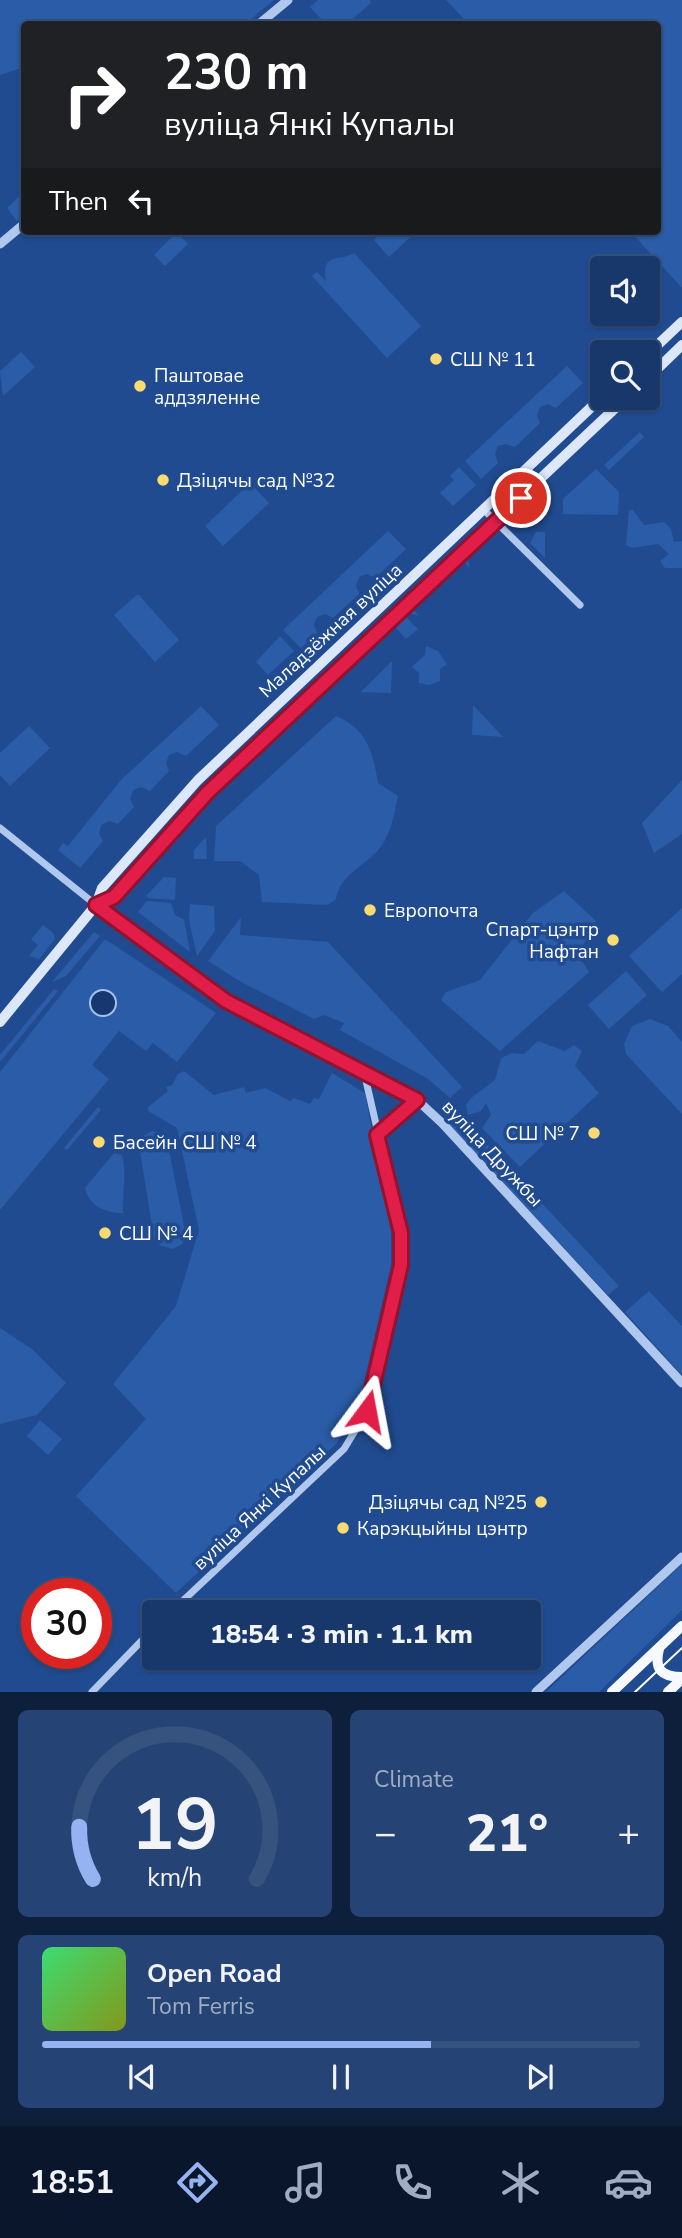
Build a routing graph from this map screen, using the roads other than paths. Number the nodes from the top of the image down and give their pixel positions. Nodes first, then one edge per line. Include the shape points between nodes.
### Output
1 (288, 0) edge
2 (263, 21) edge
3 (21, 226) edge
4 (0, 244) edge
5 (682, 322) edge
6 (660, 343) edge
7 (682, 345) edge
8 (660, 366) edge
9 (590, 408) edge
10 (613, 410) edge
11 (483, 509) junction
12 (496, 523) junction
13 (580, 606) dead end
14 (0, 828) edge
15 (97, 904) junction
16 (0, 1022) edge
17 (364, 1072) junction
18 (417, 1100) junction
19 (377, 1135) junction
20 (682, 1383) edge
21 (682, 1557) edge
22 (184, 1600) edge
23 (682, 1626) edge
24 (142, 1641) edge
25 (659, 1649) junction
26 (682, 1678) edge
27 (92, 1692) edge
28 (536, 1692) edge
29 (612, 1692) edge
30 (668, 1692) edge

1 - 2 street
3 - 4 street
5 - 6 main road
7 - 8 main road
9 - 11 main road, Маладзёжная вуліца
10 - 12 main road, Маладзёжная вуліца
11 - 12 street
11 - 15 main road, Маладзёжная вуліца via 198,780 102,888
12 - 13 street
12 - 15 main road, Маладзёжная вуліца via 208,792 114,897
14 - 15 street, вуліца Дружбы
15 - 16 main road, Маладзёжная вуліца
15 - 17 street, вуліца Дружбы via 226,1001
17 - 18 street, вуліца Дружбы
17 - 19 street, вуліца Янкі Купалы
18 - 19 street
18 - 20 street, вуліца Дружбы
19 - 22 street, вуліца Янкі Купалы via 401,1233 401,1265 367,1411 344,1449
21 - 28 street
23 - 25 main road
24 - 27 street
25 - 26 main road via 659,1670
25 - 29 main road
26 - 30 main road

